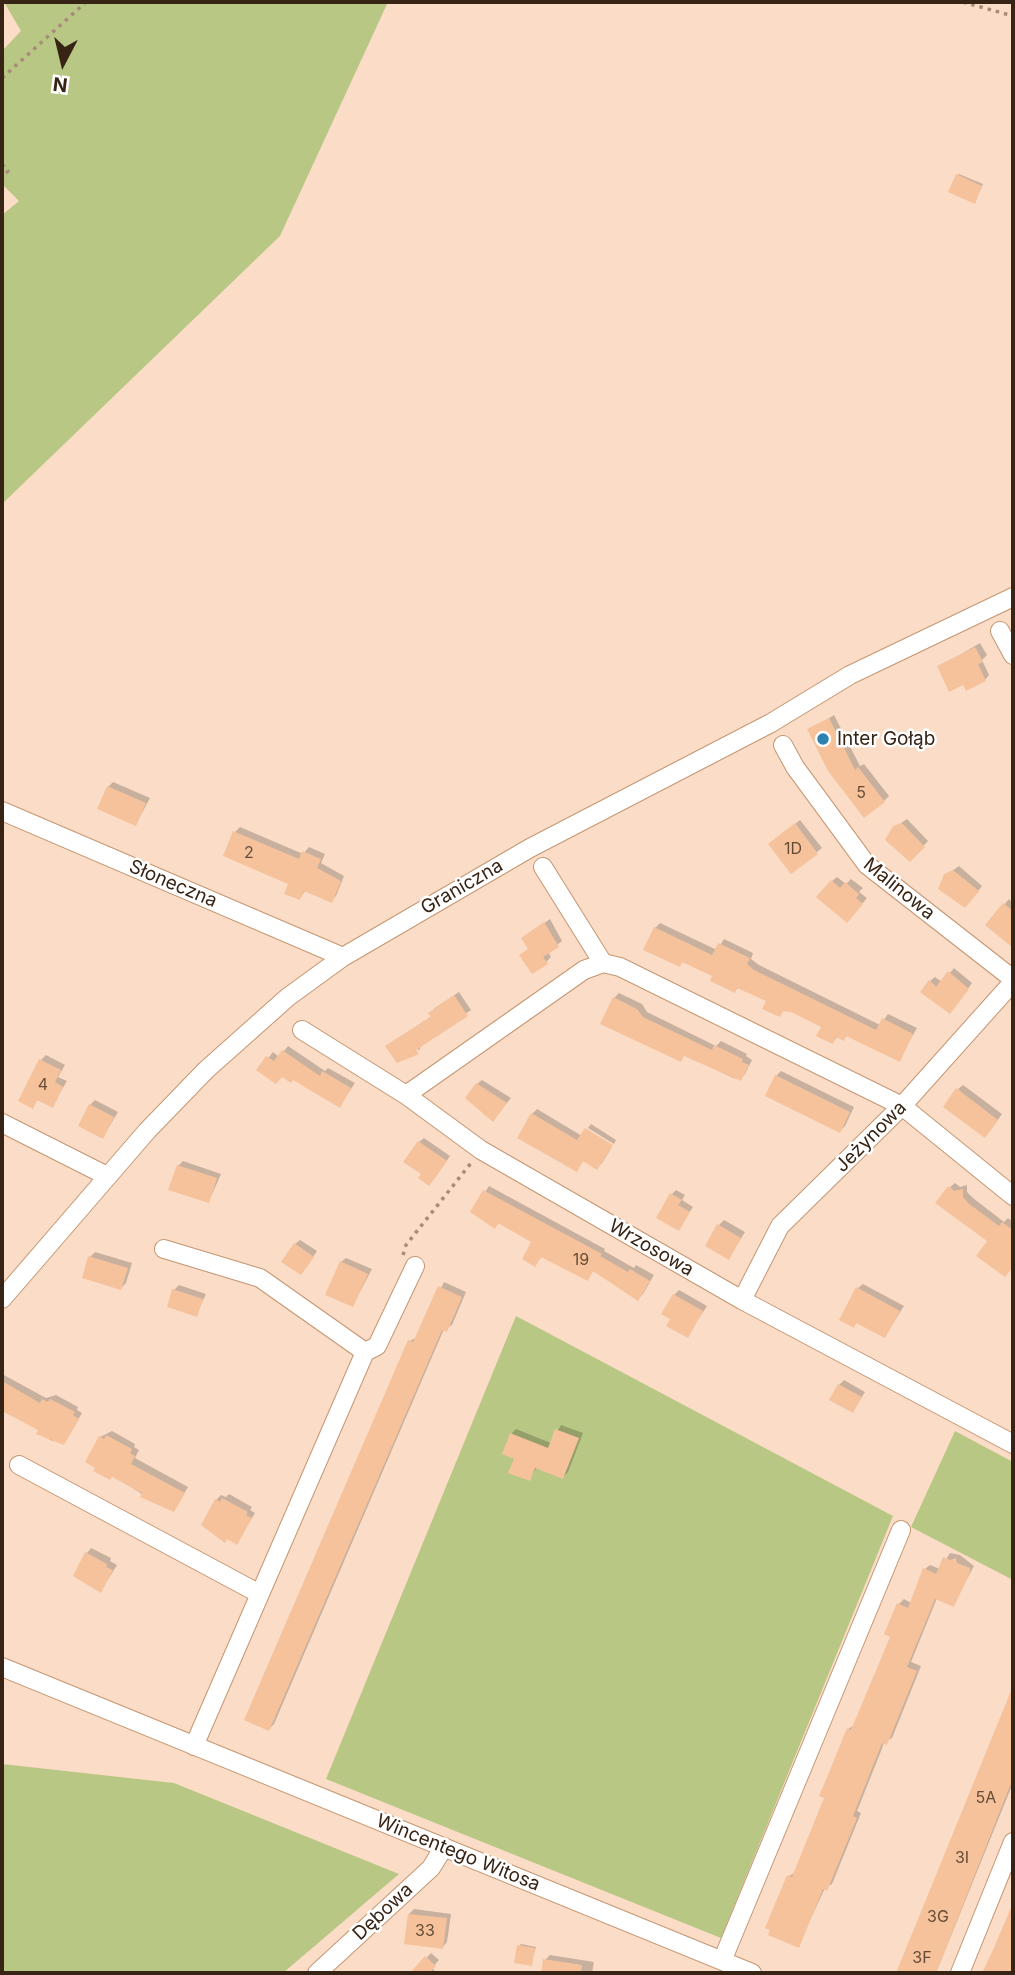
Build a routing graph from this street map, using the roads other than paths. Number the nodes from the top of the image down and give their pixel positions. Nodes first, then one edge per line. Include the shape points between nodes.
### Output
1 (1013, 597) edge
2 (1000, 631) dead end
3 (1013, 655) edge
4 (783, 745) dead end
5 (2, 810) edge
6 (543, 867) dead end
7 (343, 957) junction
8 (603, 962) junction
9 (1013, 981) edge
10 (302, 1030) dead end
11 (406, 1095) junction
12 (902, 1106) junction
13 (2, 1123) edge
14 (107, 1176) junction
15 (1013, 1196) edge
16 (164, 1249) dead end
17 (409, 1261) road end
18 (2, 1299) edge
19 (742, 1300) junction
20 (365, 1352) junction
21 (1013, 1444) edge
22 (19, 1465) dead end
23 (901, 1530) dead end
24 (258, 1593) junction
25 (2, 1667) edge
26 (194, 1746) junction
27 (1013, 1842) edge
28 (444, 1847) junction
29 (736, 1968) edge
30 (317, 1973) edge
31 (960, 1973) edge

1 - 7 street, Graniczna via 850,675 771,723 530,848
2 - 3 street
4 - 9 street, Malinowa via 794,767 867,865
5 - 7 street, Słoneczna
6 - 8 street
7 - 14 street, Graniczna via 206,1070
8 - 11 street via 584,970
8 - 12 street
9 - 12 street, Jeżynowa
10 - 11 street, Wrzosowa
11 - 19 street, Wrzosowa via 481,1150
12 - 15 street
12 - 19 street, Jeżynowa via 780,1226
13 - 14 street
14 - 18 street, Graniczna
16 - 20 street via 260,1278
17 - 20 street via 377,1346
19 - 21 street, Wrzosowa
20 - 24 street
22 - 24 street
23 - 29 street, Wincentego Witosa
24 - 26 street
25 - 26 street, Wincentego Witosa
26 - 28 street, Wincentego Witosa
27 - 31 street
28 - 29 street, Wincentego Witosa
28 - 30 street, Dębowa via 430,1868

